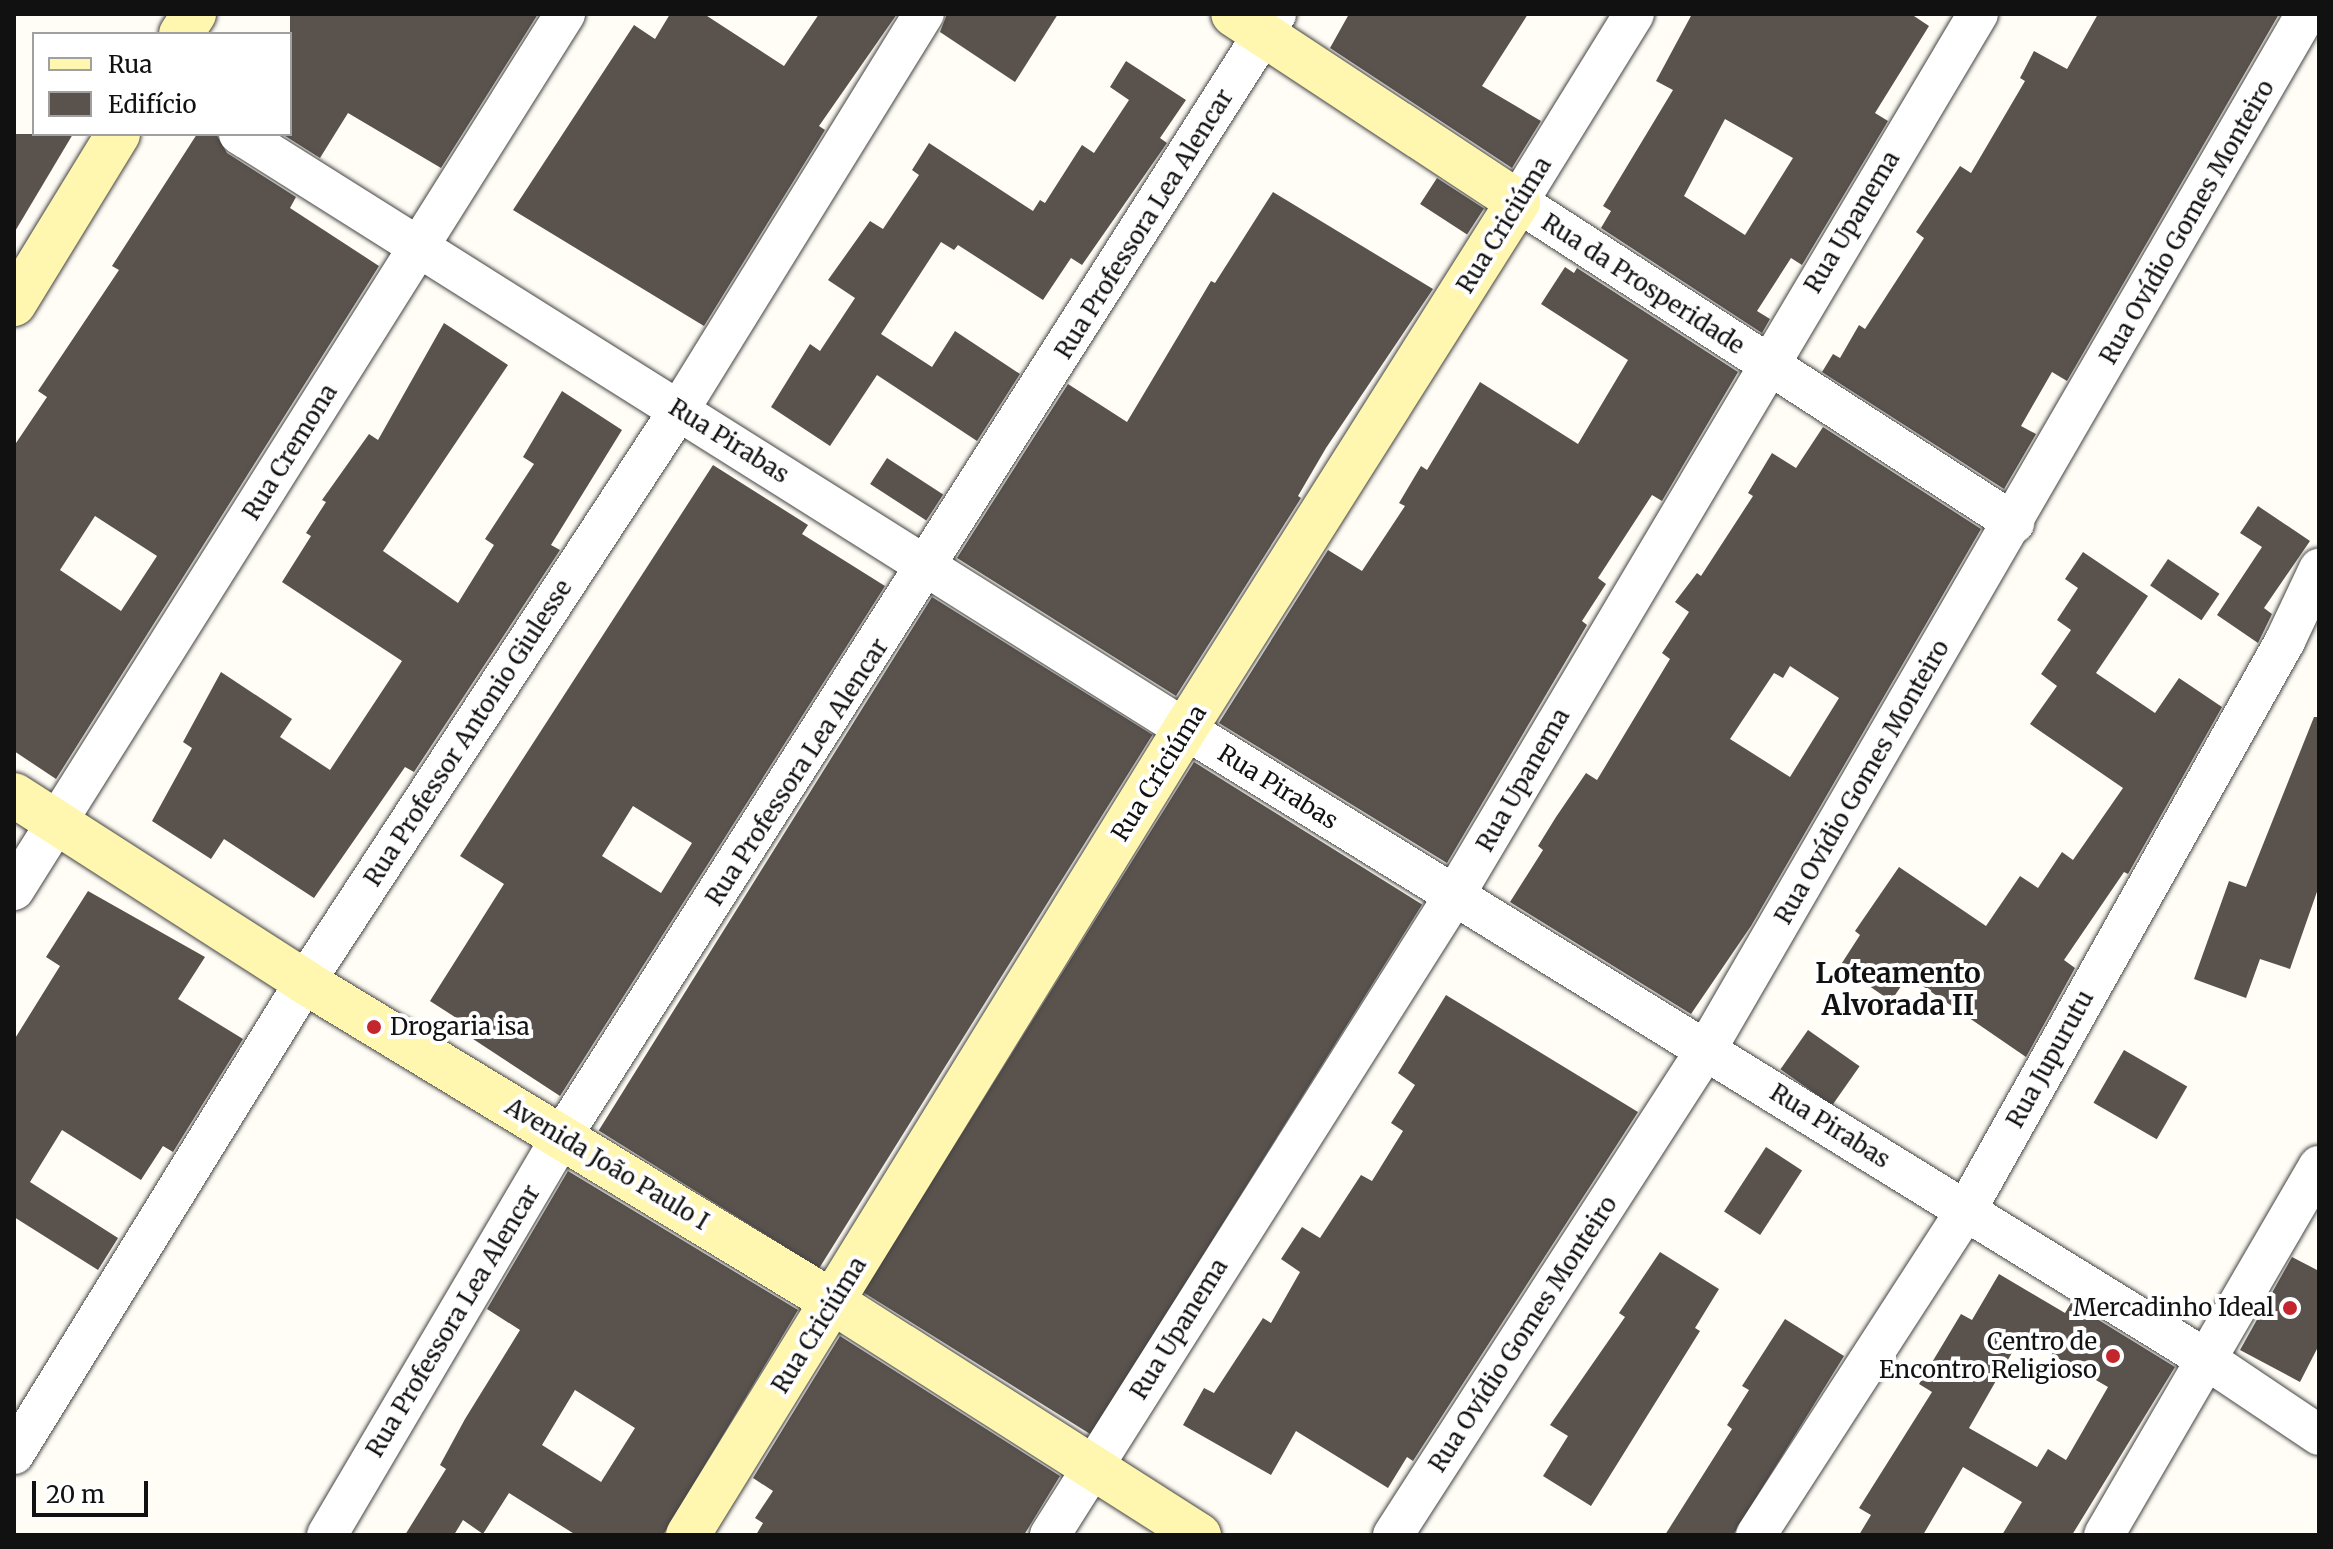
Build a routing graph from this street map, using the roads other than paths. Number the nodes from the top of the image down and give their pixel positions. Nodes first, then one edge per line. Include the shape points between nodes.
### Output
1 (194, 14) edge
2 (565, 14) edge
3 (924, 14) edge
4 (1634, 14) edge
5 (1978, 14) edge
6 (2306, 14) edge
7 (1258, 20) edge
8 (182, 32) edge
9 (117, 136) edge
10 (242, 136) edge
11 (1518, 202) junction
12 (420, 247) junction
13 (14, 304) edge
14 (1766, 364) junction
15 (679, 410) junction
16 (2014, 523) junction
17 (930, 565) junction
18 (2319, 569) edge
19 (1185, 729) junction
20 (14, 795) edge
21 (56, 822) junction
22 (14, 890) edge
23 (1454, 896) junction
24 (305, 982) junction
25 (1707, 1048) junction
26 (562, 1136) junction
27 (2319, 1166) edge
28 (1965, 1212) junction
29 (833, 1302) junction
30 (2206, 1359) junction
31 (2319, 1435) edge
32 (14, 1454) edge
33 (1092, 1467) junction
34 (327, 1535) edge
35 (688, 1535) edge
36 (1050, 1535) edge
37 (1199, 1535) edge
38 (1393, 1535) edge
39 (1756, 1535) edge
40 (2104, 1535) edge

1 - 8 street
2 - 12 street, Rua Cremona
3 - 15 street, Rua Professor Antonio Giulesse
4 - 11 street, Rua Criciúma
5 - 14 street, Rua Upanema
6 - 16 street, Rua Ovídio Gomes Monteiro
7 - 11 street, Rua da Prosperidade
7 - 17 street, Rua Professora Lea Alencar
9 - 13 street
10 - 12 street, Rua Pirabas
11 - 14 street, Rua da Prosperidade
11 - 19 street, Rua Criciúma
12 - 15 street, Rua Pirabas
12 - 21 street, Rua Cremona
14 - 16 street, Rua da Prosperidade
14 - 23 street, Rua Upanema
15 - 17 street, Rua Pirabas
15 - 24 street, Rua Professor Antonio Giulesse
16 - 25 street, Rua Ovídio Gomes Monteiro
17 - 19 street, Rua Pirabas
17 - 26 street, Rua Professora Lea Alencar
18 - 28 street, Rua Jupurutu via 2285,641
19 - 23 street, Rua Pirabas
19 - 29 street, Rua Criciúma
20 - 21 street, Avenida João Paulo I
21 - 22 street, Rua Cremona
21 - 24 street, Avenida João Paulo I
23 - 25 street, Rua Pirabas
23 - 33 street, Rua Upanema
24 - 26 street, Avenida João Paulo I
24 - 32 street, Rua Professor Antonio Giulesse
25 - 28 street, Rua Pirabas
25 - 38 street, Rua Ovídio Gomes Monteiro
26 - 29 street, Avenida João Paulo I
26 - 34 street, Rua Professora Lea Alencar
27 - 30 street
28 - 30 street, Rua Pirabas
28 - 39 street, Rua Jupurutu
29 - 33 street, Avenida João Paulo I
29 - 35 street, Rua Criciúma
30 - 31 street, Rua Pirabas
30 - 40 street
33 - 36 street, Rua Upanema
33 - 37 street, Avenida João Paulo I

